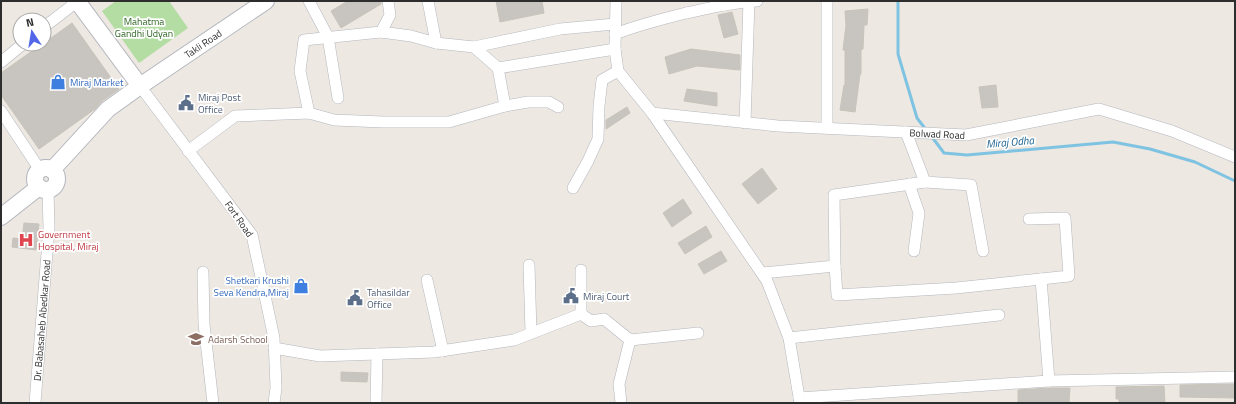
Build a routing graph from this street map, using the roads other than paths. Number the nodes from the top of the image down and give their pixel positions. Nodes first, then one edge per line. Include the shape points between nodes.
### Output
1 (77, 1) edge
2 (266, 1) edge
3 (310, 1) edge
4 (388, 1) edge
5 (428, 1) edge
6 (616, 1) edge
7 (750, 1) edge
8 (757, 1) edge
9 (827, 1) edge
10 (52, 21) edge
11 (615, 29) junction
12 (381, 32) junction
13 (328, 37) junction
14 (436, 43) junction
15 (474, 47) junction
16 (614, 49) junction
17 (14, 52) edge
18 (1, 62) edge
19 (498, 68) junction
20 (618, 71) junction
21 (140, 86) junction
22 (338, 98) dead end
23 (504, 106) junction
24 (558, 108) dead end
25 (1, 111) edge
26 (309, 113) junction
27 (652, 113) junction
28 (745, 122) junction
29 (827, 128) junction
30 (906, 132) junction
31 (188, 151) junction
32 (1235, 157) edge
33 (46, 170) junction
34 (925, 182) junction
35 (909, 184) junction
36 (573, 188) dead end
37 (43, 189) junction
38 (1, 217) edge
39 (1030, 219) dead end
40 (914, 251) dead end
41 (982, 251) dead end
42 (529, 265) dead end
43 (835, 266) junction
44 (581, 270) dead end
45 (203, 272) dead end
46 (763, 274) junction
47 (1041, 278) junction
48 (427, 280) dead end
49 (581, 314) junction
50 (999, 315) dead end
51 (531, 333) junction
52 (698, 333) dead end
53 (789, 338) junction
54 (630, 340) junction
55 (274, 348) junction
56 (443, 351) junction
57 (377, 354) junction
58 (1235, 377) edge
59 (1050, 381) junction
60 (800, 400) edge
61 (35, 403) edge
62 (214, 403) edge
63 (274, 403) edge
64 (376, 403) edge
65 (622, 403) edge

1 - 10 street
1 - 21 main road
2 - 21 main road, Takli Road
3 - 13 street
4 - 12 street via 390,15
5 - 14 street
6 - 11 street
7 - 8 street
7 - 11 street
7 - 28 street
9 - 29 street
11 - 15 street via 560,29
11 - 16 street
12 - 13 street
12 - 14 street
13 - 22 street
13 - 26 street via 304,40 300,70
14 - 15 street
15 - 19 street
16 - 19 street
16 - 20 street
17 - 18 street
19 - 23 street
20 - 27 street
20 - 36 street via 602,80 598,139
21 - 31 street, Fort Road
21 - 33 main road, Takli Road via 108,109
23 - 24 street via 549,102
23 - 26 street via 448,122 334,120
25 - 33 street
26 - 31 street via 235,116
27 - 28 street, Bolwad Road
27 - 46 street
28 - 29 street, Bolwad Road
29 - 30 street, Bolwad Road
30 - 32 street, Bolwad Road via 966,135 1099,109 1172,131
30 - 34 street
31 - 55 street, Fort Road via 252,235
33 - 37 main road via 36,175 35,179
34 - 35 street
34 - 41 street via 971,185
35 - 40 street via 919,213
35 - 43 street via 834,195
37 - 38 main road
37 - 61 street, Dr. Babasaheb Abedkar Road via 49,228
39 - 47 street via 1065,218 1069,276
42 - 51 street
43 - 46 street
43 - 47 street via 837,295 956,288
44 - 49 street
45 - 62 street via 204,324
46 - 53 street
47 - 59 street
48 - 56 street
49 - 51 street
49 - 54 street via 591,321 604,319
50 - 53 street
51 - 56 street via 514,340
52 - 54 street
53 - 60 street
54 - 65 street via 619,384
55 - 57 street via 320,356
55 - 63 street, Fort Road
56 - 57 street
57 - 64 street
58 - 59 street
59 - 60 street

